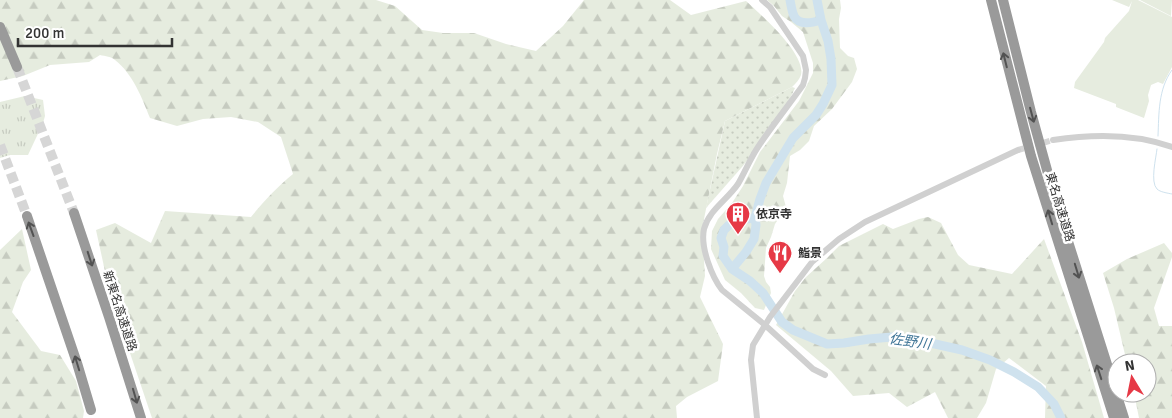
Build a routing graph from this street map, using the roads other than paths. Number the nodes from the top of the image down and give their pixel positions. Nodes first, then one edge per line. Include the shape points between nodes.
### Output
1 (762, 0) edge
2 (990, 0) edge
3 (1003, 0) edge
4 (0, 27) edge
5 (17, 67) tunnel mouth
6 (1053, 140) tunnel mouth
7 (1172, 147) edge
8 (1018, 150) tunnel mouth
9 (74, 214) tunnel mouth
10 (26, 216) tunnel mouth
11 (765, 325) junction
12 (825, 375) dead end
13 (91, 410) dead end
14 (141, 418) edge
15 (756, 418) edge
16 (1114, 418) edge
17 (1124, 418) edge

1 - 11 street via 803,56 805,78 737,184 708,218 704,237 706,258 717,284
16 -> 2 highway, 東名高速道路 via 1031,156
3 -> 17 highway, 東名高速道路 via 1058,210
4 - 5 highway
6 - 7 street via 1101,135 1143,139
8 - 11 street via 852,230 812,262
9 -> 14 highway, 新東名高速道路
13 -> 10 highway
11 - 12 street via 813,369
11 - 15 street via 753,345 751,360

